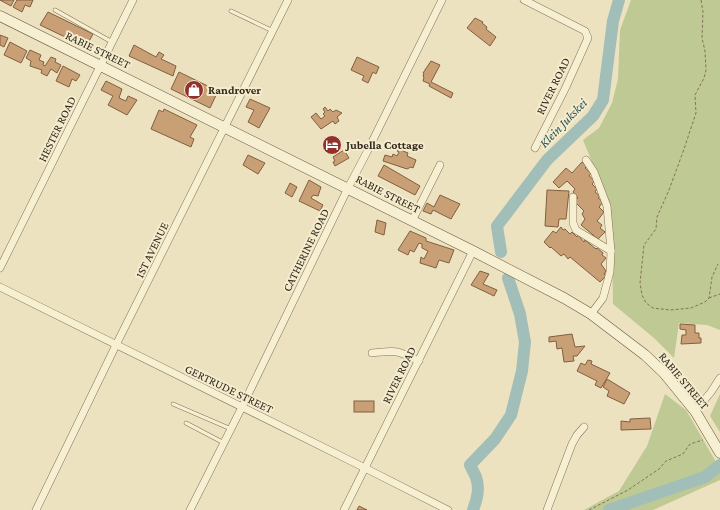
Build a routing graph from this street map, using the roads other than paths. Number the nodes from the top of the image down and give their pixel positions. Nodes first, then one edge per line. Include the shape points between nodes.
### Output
1 (133, 0) edge
2 (288, 0) edge
3 (442, 0) edge
4 (524, 0) edge
5 (55, 10) dead end
6 (231, 11) dead end
7 (0, 16) edge
8 (273, 31) junction
9 (112, 42) junction
10 (100, 66) junction
11 (225, 128) junction
12 (534, 148) dead end
13 (586, 160) dead end
14 (440, 165) dead end
15 (348, 188) junction
16 (573, 197) dead end
17 (412, 221) junction
18 (473, 251) junction
19 (611, 251) junction
20 (0, 268) edge
21 (0, 287) edge
22 (590, 314) junction
23 (116, 345) junction
24 (372, 353) dead end
25 (419, 360) junction
26 (720, 378) edge
27 (173, 404) dead end
28 (242, 407) junction
29 (695, 411) junction
30 (186, 423) dead end
31 (584, 427) dead end
32 (231, 429) junction
33 (224, 443) junction
34 (720, 453) edge
35 (365, 468) junction
36 (36, 510) edge
37 (190, 510) edge
38 (344, 510) edge
39 (448, 510) edge
40 (547, 510) edge

1 - 9 street, HESTER ROAD
2 - 8 street, 1ST AVENUE
3 - 15 street, CATHERINE ROAD
4 - 12 street, RIVER ROAD via 587,34 587,40 565,89
5 - 9 lane
6 - 8 lane
7 - 10 street, RABIE STREET
8 - 11 street, 1ST AVENUE
9 - 10 street, HESTER ROAD
10 - 11 street, RABIE STREET
10 - 20 street, HESTER ROAD
11 - 15 street, RABIE STREET
11 - 23 street, 1ST AVENUE
13 - 19 street via 594,172 606,206
14 - 17 street
15 - 17 street, RABIE STREET
15 - 28 street, CATHERINE ROAD
16 - 19 street via 573,223 576,230
17 - 18 street, RABIE STREET
18 - 22 street, RABIE STREET
18 - 25 street, RIVER ROAD
19 - 22 street via 610,272 603,298
21 - 23 street, GERTRUDE STREET
22 - 29 street, RABIE STREET via 645,355 664,373
23 - 28 street, GERTRUDE STREET
23 - 36 street, 1ST AVENUE
24 - 25 street via 393,351
25 - 35 street, RIVER ROAD
26 - 29 street
27 - 32 lane
28 - 32 street, CATHERINE ROAD
28 - 35 street, GERTRUDE STREET
29 - 34 street, RABIE STREET
30 - 33 lane
31 - 40 street via 572,444
32 - 33 street, CATHERINE ROAD
33 - 37 street, CATHERINE ROAD
35 - 38 street, RIVER ROAD
35 - 39 street, GERTRUDE STREET

